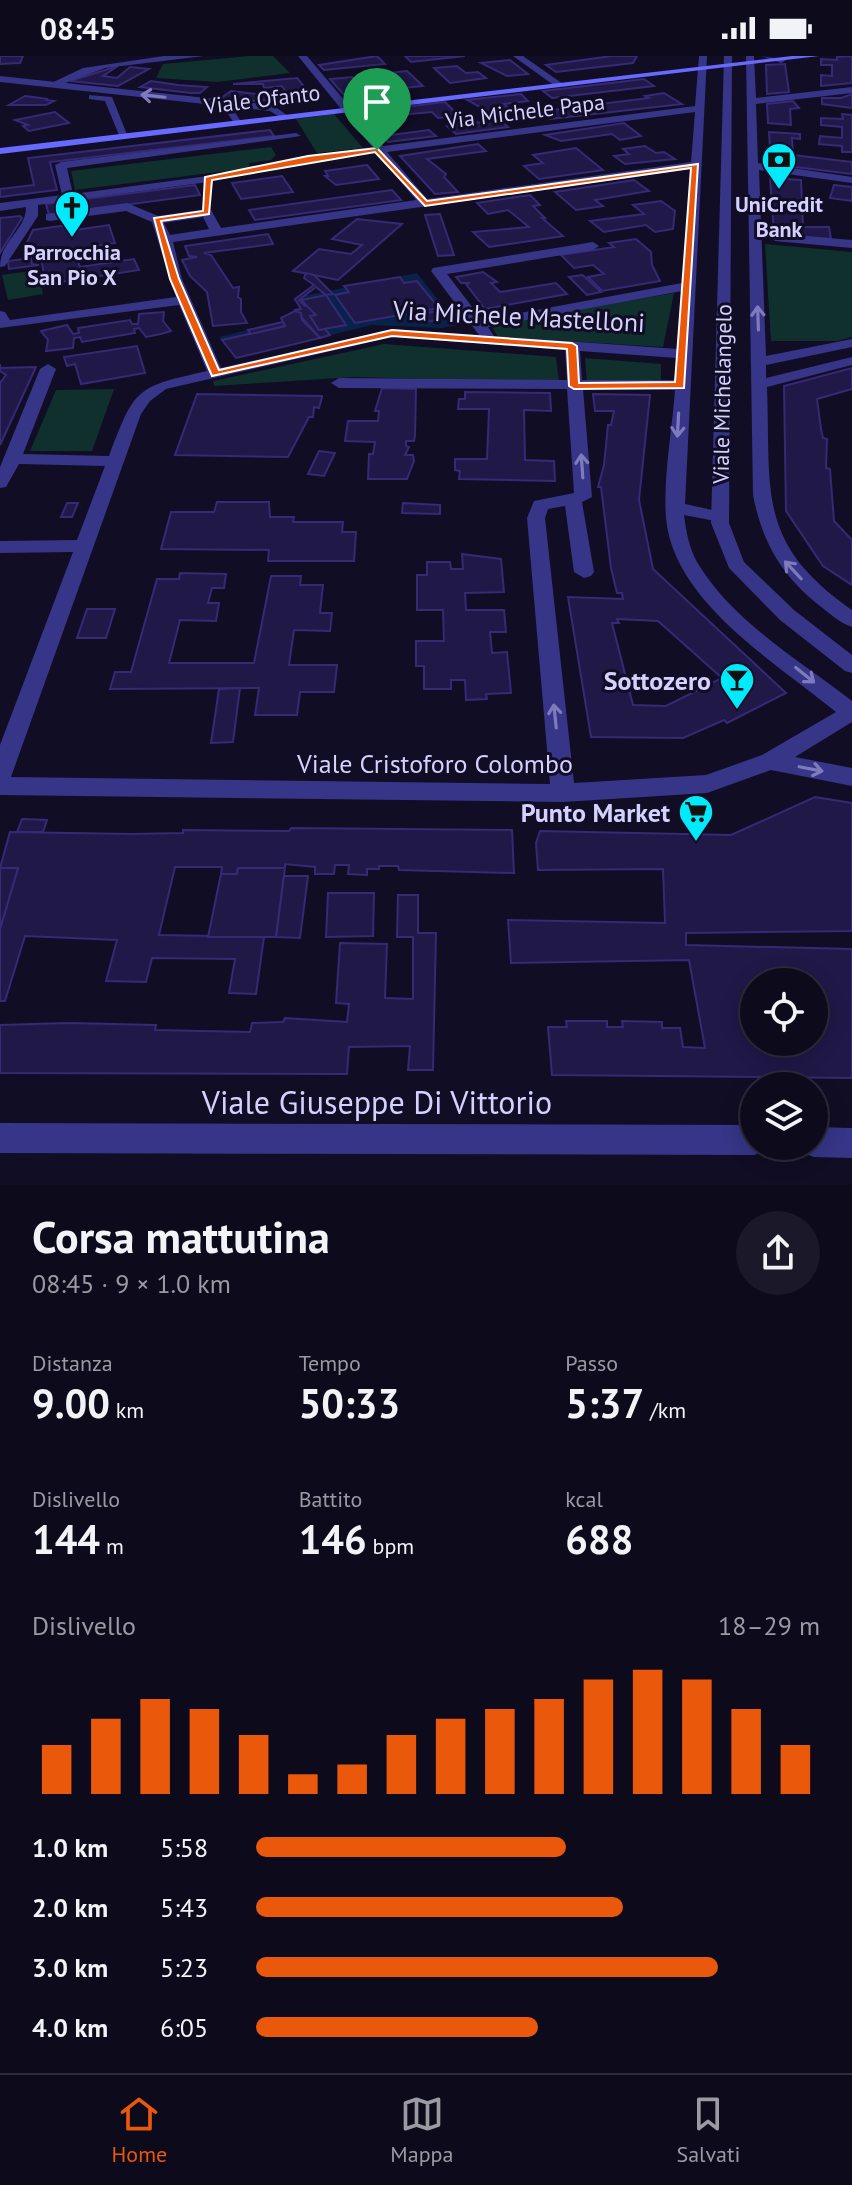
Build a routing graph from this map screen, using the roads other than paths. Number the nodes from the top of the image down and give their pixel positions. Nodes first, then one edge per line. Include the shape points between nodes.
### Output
1 (200, 56) edge
2 (302, 56) edge
3 (517, 56) edge
4 (765, 56) edge
5 (815, 56) edge
6 (140, 59) edge
7 (750, 60) edge
8 (781, 60) junction
9 (728, 61) edge
10 (703, 62) edge
11 (0, 79) edge
12 (558, 84) junction
13 (52, 85) junction
14 (0, 88) edge
15 (852, 90) edge
16 (119, 92) junction
17 (109, 99) junction
18 (322, 101) dead end
19 (753, 101) junction
20 (224, 104) junction
21 (700, 108) junction
22 (345, 110) junction
23 (330, 111) junction
24 (728, 114) junction
25 (283, 116) junction
26 (753, 118) junction
27 (238, 121) junction
28 (124, 135) junction
29 (296, 136) junction
30 (377, 150) junction
31 (0, 151) edge
32 (308, 159) junction
33 (695, 165) junction
34 (753, 166) junction
35 (208, 179) junction
36 (852, 180) edge
37 (68, 197) junction
38 (32, 202) junction
39 (425, 204) junction
40 (0, 207) edge
41 (207, 213) junction
42 (50, 217) dead end
43 (157, 220) junction
44 (217, 232) junction
45 (779, 238) dead end
46 (166, 239) junction
47 (852, 244) edge
48 (593, 246) dead end
49 (0, 263) edge
50 (687, 286) junction
51 (183, 300) junction
52 (0, 315) edge
53 (478, 325) junction
54 (489, 339) junction
55 (852, 343) edge
56 (572, 346) junction
57 (682, 354) junction
58 (852, 361) edge
59 (759, 362) junction
60 (48, 369) dead end
61 (216, 374) junction
62 (339, 383) dead end
63 (760, 384) junction
64 (680, 385) junction
65 (574, 386) junction
66 (13, 459) junction
67 (115, 461) junction
68 (0, 483) edge
69 (573, 499) junction
70 (674, 507) junction
71 (720, 517) junction
72 (82, 546) junction
73 (0, 547) edge
74 (584, 572) dead end
75 (852, 620) edge
76 (852, 666) edge
77 (852, 712) edge
78 (770, 761) junction
79 (0, 776) edge
80 (852, 777) edge
81 (0, 786) edge
82 (563, 793) junction
83 (0, 1138) edge
84 (740, 1140) edge
85 (828, 1142) edge
86 (852, 1143) edge

1 - 6 street
2 - 22 street
3 - 12 street
4 - 8 street
5 - 8 main road, Viale Ofanto
6 - 13 street via 92,67
7 - 8 main road, Viale Ofanto
7 - 9 main road, Viale Ofanto
7 - 19 street, Viale Michelangelo
9 - 10 main road, Viale Ofanto
9 - 24 street, Viale Michelangelo
10 - 12 main road, Viale Ofanto
10 - 21 street, Viale Michelangelo
11 - 13 street
12 - 22 main road, Viale Ofanto
13 - 16 street
14 - 17 street
15 - 19 street
16 - 17 street
20 -> 16 street
17 - 28 street
18 - 23 street
19 - 26 street, Viale Michelangelo
20 - 25 street via 273,108
20 - 27 street
21 - 30 street, Via Michele Papa
21 - 33 street, Viale Michelangelo
22 - 23 main road, Viale Ofanto
22 - 30 street
23 - 25 main road, Viale Ofanto
24 - 26 street
24 - 71 street, Viale Michelangelo
25 - 27 main road, Viale Ofanto
25 - 29 street
26 - 34 street, Viale Michelangelo
27 - 28 main road, Viale Ofanto
28 - 31 main road, Viale Ofanto
29 - 32 street
29 - 37 street via 61,165
30 - 32 street, Via Michele Papa
30 - 39 street
32 - 35 street, Via Michele Papa
33 - 39 street
33 - 50 street, Viale Michelangelo
34 - 36 street
59 -> 34 street, Viale Michelangelo
35 - 37 street, Via Michele Papa
35 - 41 street
37 - 38 street, Via Michele Papa
38 - 40 street, Via Michele Papa
38 - 49 street via 32,216
39 - 44 street
41 - 43 street
41 - 44 street
42 - 43 street via 127,207
43 - 46 street
44 - 46 street
45 - 47 street
46 - 51 street
48 - 53 street via 438,271
50 - 53 street
50 - 57 street, Viale Michelangelo
51 - 52 street via 5,325
51 - 61 street
53 - 54 street
54 - 56 street, Via Michele Mastelloni
54 - 61 street, Via Michele Mastelloni via 392,333
55 - 59 street
56 - 57 street, Via Michele Mastelloni
56 - 65 street
57 - 64 street, Viale Michelangelo
58 - 63 street
59 - 63 street, Viale Michelangelo
60 - 66 street
61 - 67 street, Via Michele Mastelloni via 161,386 144,398
62 - 65 street
75 -> 63 street, Viale Michelangelo via 817,596 778,554 762,495
64 - 65 street
64 -> 70 street, Viale Michelangelo
69 -> 65 street via 583,497
66 - 67 street
66 - 68 street
67 - 72 street, Via Michele Mastelloni
69 - 74 street
82 -> 69 street via 536,518 540,505
70 - 71 street
70 -> 77 street, Viale Michelangelo via 686,561 708,590
71 - 76 street, Viale Michelangelo via 736,564 787,615
72 - 73 street
72 - 79 street, Via Michele Mastelloni
77 - 78 street, Viale Cristoforo Colombo
78 -> 80 street
78 - 82 street, Viale Cristoforo Colombo via 707,784
81 - 82 street, Viale Cristoforo Colombo
83 - 84 street, Viale Giuseppe Di Vittorio
85 - 86 street

